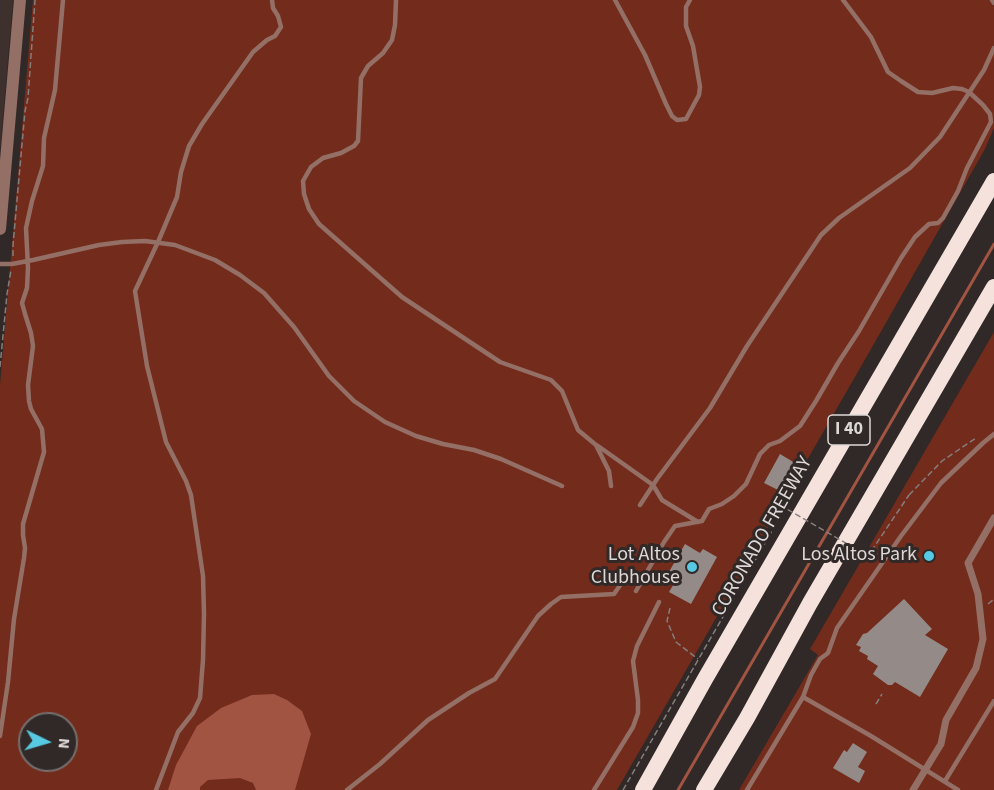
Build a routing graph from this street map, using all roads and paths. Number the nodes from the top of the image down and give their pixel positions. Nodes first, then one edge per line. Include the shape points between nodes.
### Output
1 (20, 0) edge
2 (35, 0) edge
3 (63, 0) edge
4 (272, 0) edge
5 (396, 0) edge
6 (615, 0) edge
7 (690, 0) edge
8 (843, 0) edge
9 (994, 48) edge
10 (969, 92) junction
11 (994, 181) edge
12 (0, 228) edge
13 (158, 242) junction
14 (13, 257) dead end
15 (28, 261) junction
16 (0, 264) edge
17 (12, 269) dead end
18 (994, 287) edge
19 (0, 367) edge
20 (994, 434) edge
21 (983, 443) junction
22 (596, 445) junction
23 (652, 485) junction
24 (562, 486) dead end
25 (611, 486) dead end
26 (640, 505) dead end
27 (994, 518) edge
28 (698, 522) junction
29 (621, 584) dead end
30 (636, 591) dead end
31 (659, 602) dead end
32 (670, 608) dead end
33 (698, 660) junction
34 (705, 679) junction
35 (882, 694) dead end
36 (803, 697) junction
37 (994, 700) edge
38 (876, 704) dead end
39 (747, 718) junction
40 (0, 736) edge
41 (925, 769) junction
42 (945, 781) junction
43 (156, 790) edge
44 (347, 790) edge
45 (594, 790) edge
46 (623, 790) edge
47 (636, 790) edge
48 (643, 790) edge
49 (704, 790) edge
50 (712, 790) edge
51 (747, 790) edge
52 (913, 790) edge
53 (958, 790) edge

1 - 12 street
2 - 14 path
3 - 15 lane via 43,166 26,228
4 - 13 lane via 281,27 253,51 189,146 177,196
5 - 22 lane via 392,39 361,78 358,141 311,167 303,181 309,209 319,224 402,297 500,362 551,380 562,391 578,430
6 - 7 lane via 677,120 686,119 700,87 686,26
8 - 10 lane via 872,37 888,72 918,92 953,88
9 - 10 lane
10 - 23 lane via 940,137 910,168 821,235 710,408
10 - 28 lane via 990,114 991,122 943,218 915,237 800,426 769,445 760,454 746,484 722,504 708,509
11 - 34 highway, CORONADO FREEWAY / I 40
13 - 15 lane via 110,243
13 - 24 lane via 215,260 264,293 329,376 354,401 385,422 416,436 501,459
13 - 43 lane via 135,291 147,366 166,442 192,495 204,614 200,698 178,732
15 - 16 lane
15 - 40 lane via 22,303 33,346 29,400 42,429 44,452 23,524 24,558
17 - 19 path
18 - 39 highway, I 40
20 - 21 lane
21 - 33 path, bridge via 978,437 942,461 909,495 868,556 785,508
21 - 36 lane via 940,483 901,536 837,628
22 - 23 lane
22 - 25 lane via 609,471
23 - 26 lane
23 - 28 lane via 662,500
27 - 41 street via 968,563 978,594 983,639 976,668 949,714 941,744
28 - 30 lane via 675,526
29 - 44 lane via 614,594 561,597 551,604 538,616 495,679 428,720
31 - 45 lane via 633,661 638,713
32 - 33 path via 668,621 676,642
33 - 46 path
34 - 47 highway
34 - 48 highway, CORONADO FREEWAY / I 40
35 - 38 path
36 - 41 lane
36 - 51 lane
37 - 42 lane
39 - 49 highway, I 40
39 - 50 highway
41 - 42 lane
41 - 52 street
42 - 53 lane

